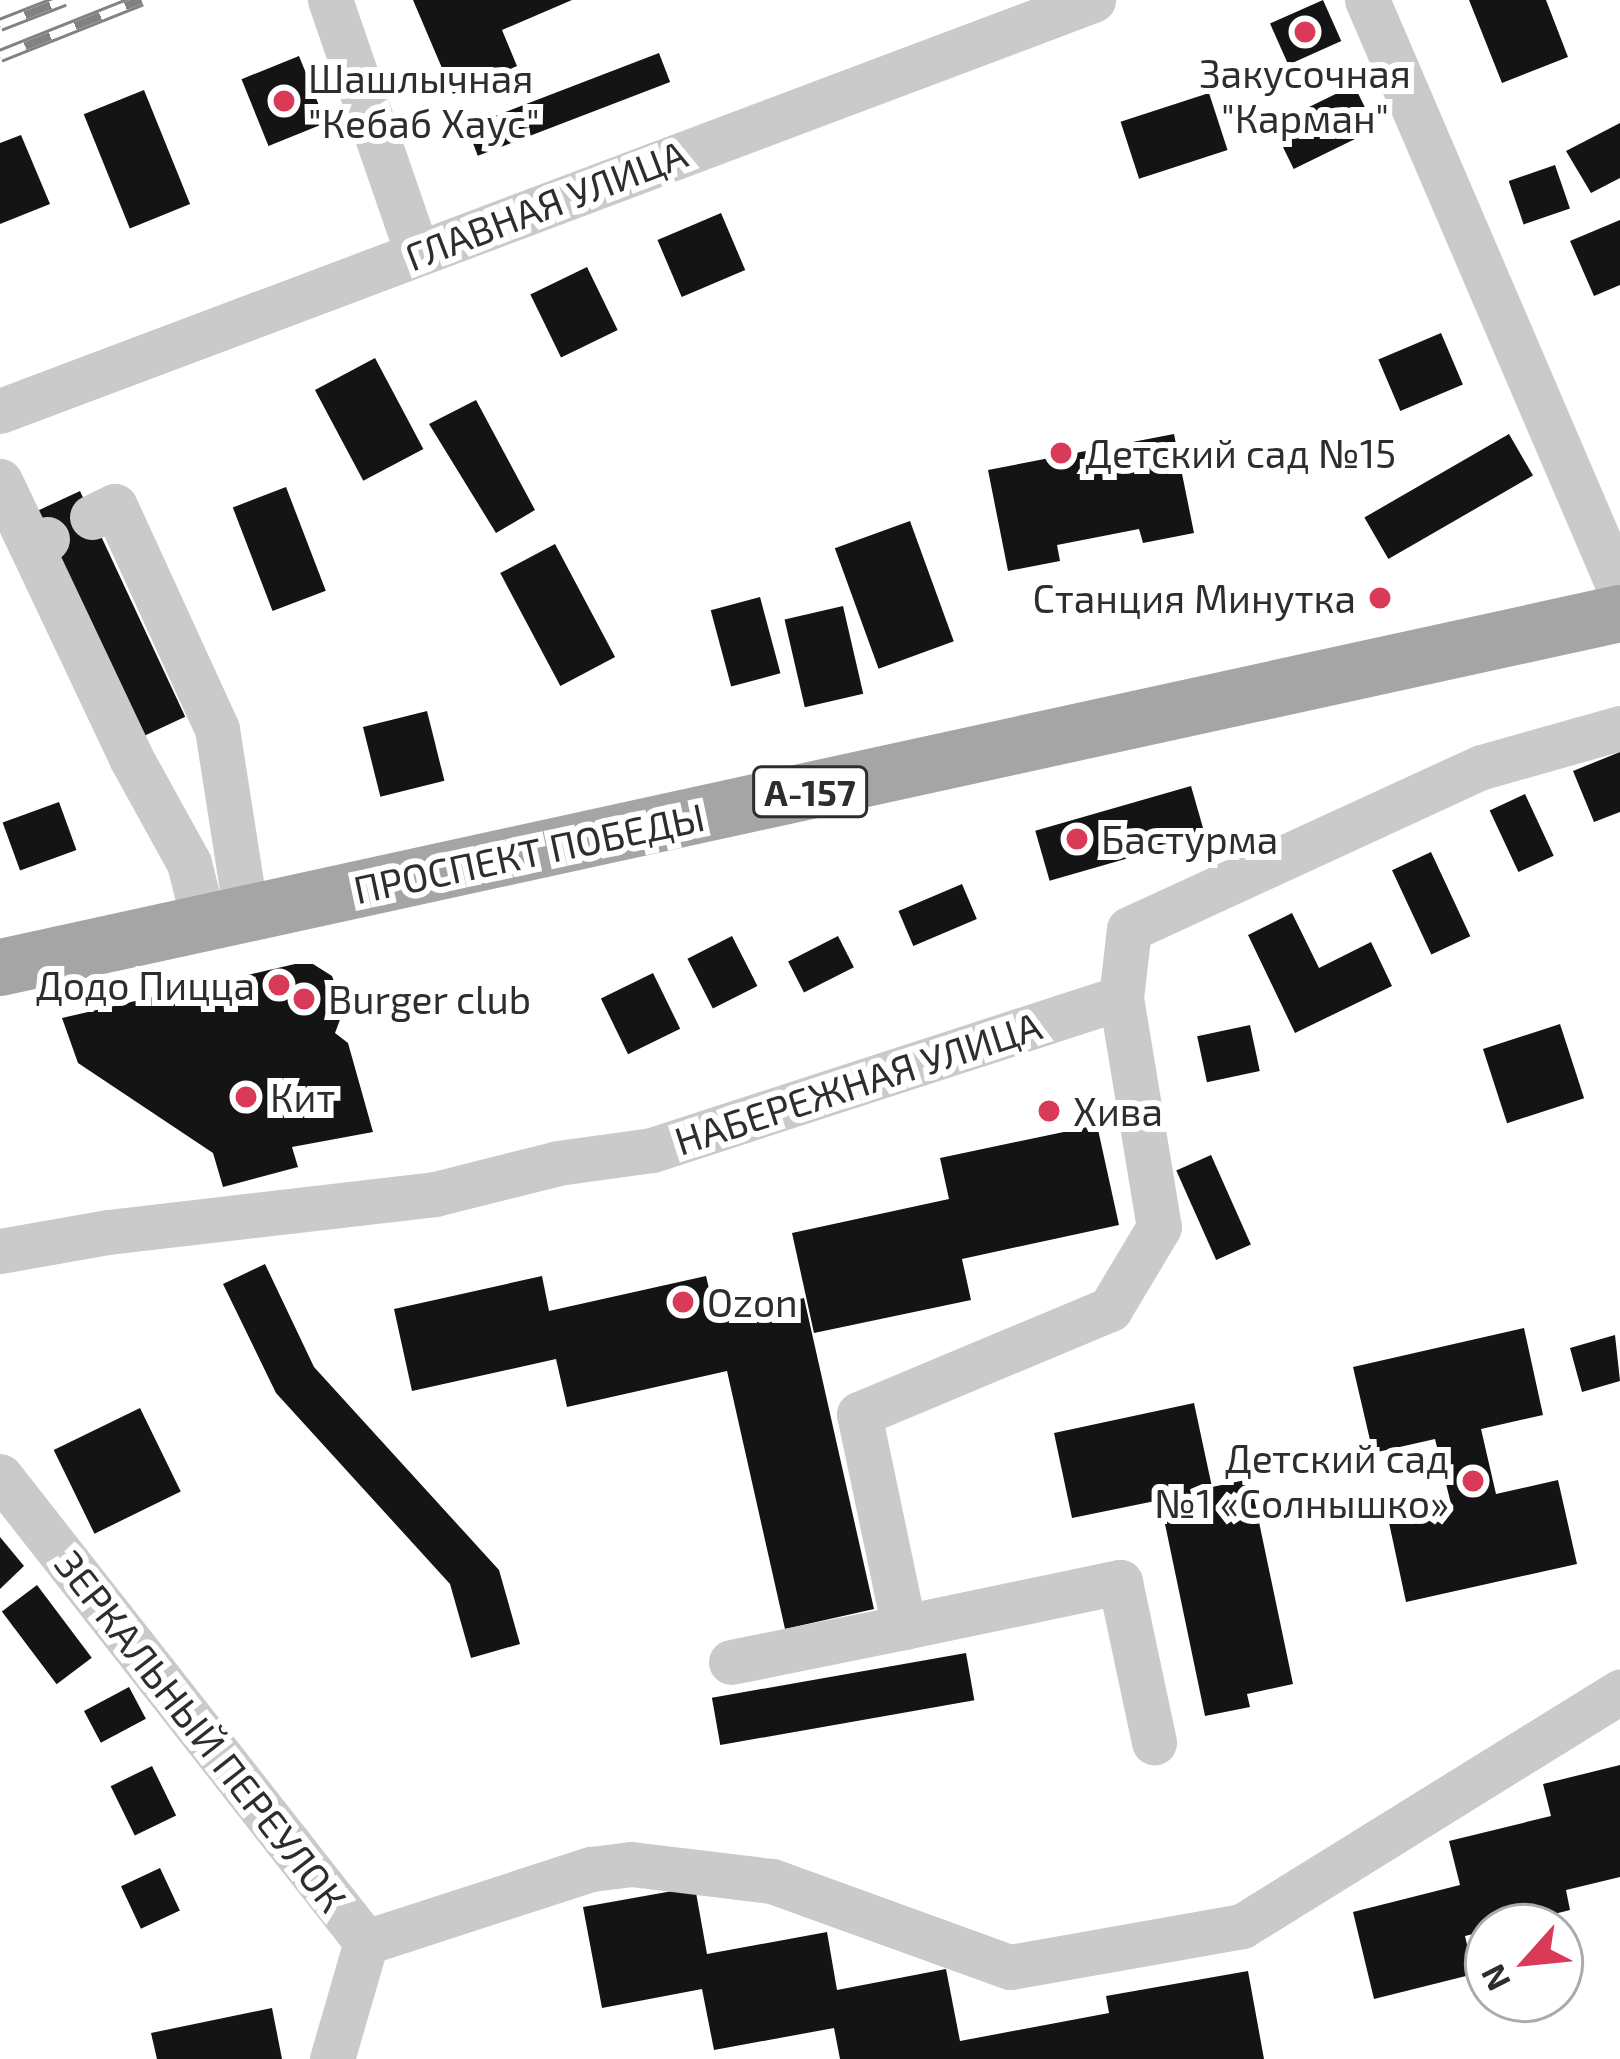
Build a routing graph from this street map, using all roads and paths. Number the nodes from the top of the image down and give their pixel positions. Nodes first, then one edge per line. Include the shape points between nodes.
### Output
1 (331, 0) edge
2 (1093, 0) edge
3 (1367, 0) edge
4 (417, 253) junction
5 (0, 411) edge
6 (0, 481) edge
7 (92, 517) dead end
8 (1620, 590) edge
9 (1620, 613) edge
10 (1620, 728) edge
11 (225, 918) junction
12 (0, 968) edge
13 (1121, 998) junction
14 (0, 1251) edge
15 (0, 1476) edge
16 (904, 1627) junction
17 (731, 1662) dead end
18 (1620, 1692) edge
19 (1154, 1742) dead end
20 (366, 1942) junction
21 (332, 2059) edge

1 - 4 street
2 - 4 street, ГЛАВНАЯ УЛИЦА
3 - 8 street
4 - 5 street, ГЛАВНАЯ УЛИЦА
6 - 11 street via 39,542 130,758
7 - 11 street via 115,506 217,729 232,853
9 - 11 main road, ПРОСПЕКТ ПОБЕДЫ / А-157
10 - 13 street via 1482,767 1130,929
11 - 12 main road, ПРОСПЕКТ ПОБЕДЫ / А-157
13 - 14 street, НАБЕРЕЖНАЯ УЛИЦА via 652,1150 558,1162 435,1194
13 - 16 street via 1159,1227 1110,1309 859,1414
15 - 20 street, ЗЕРКАЛЬНЫЙ ПЕРЕУЛОК
16 - 17 street
16 - 19 street via 1120,1582
18 - 20 street, ЗЕРКАЛЬНЫЙ ПЕРЕУЛОК via 1242,1926 1010,1967 772,1881 631,1864 591,1869
20 - 21 street

